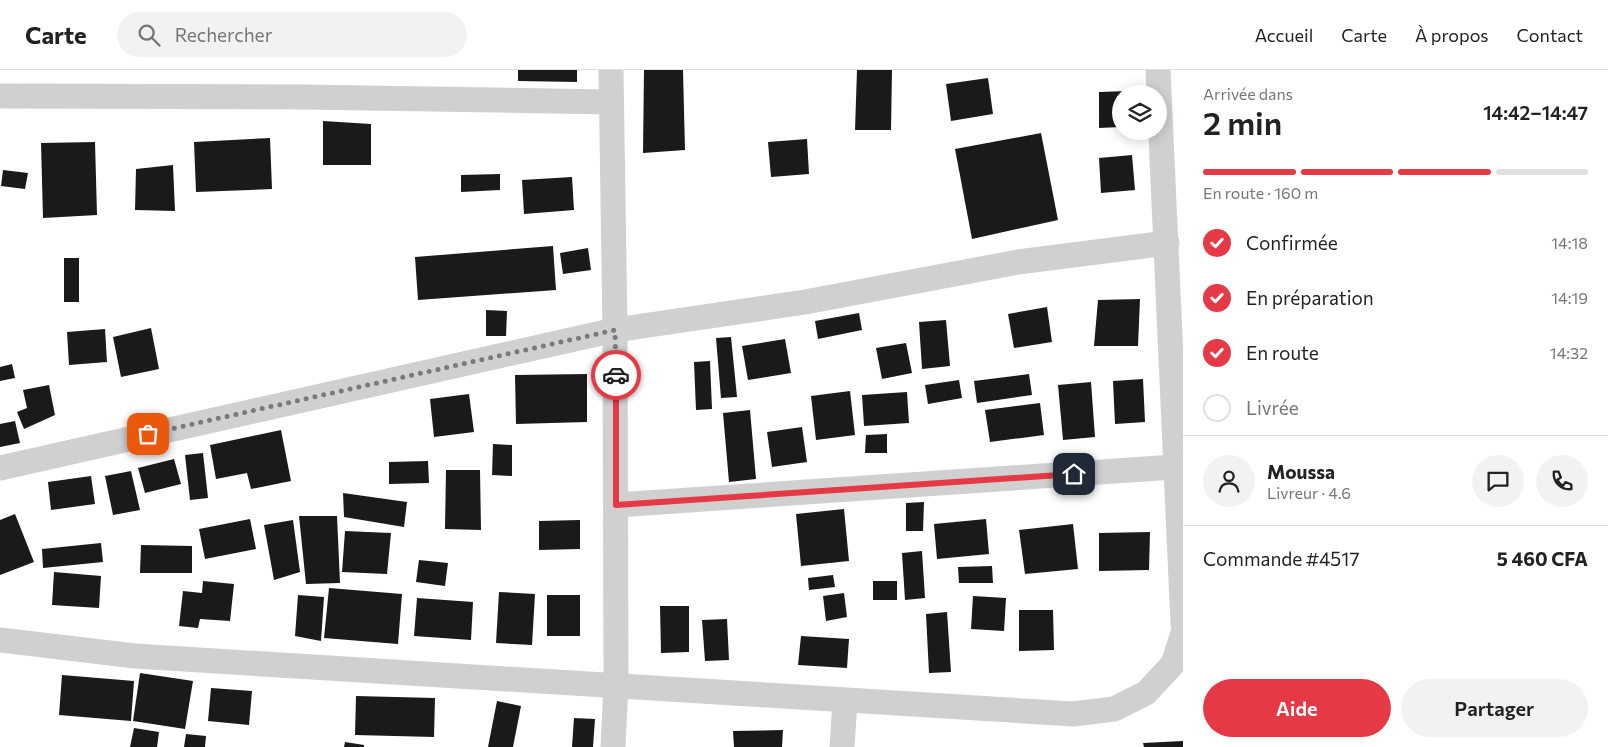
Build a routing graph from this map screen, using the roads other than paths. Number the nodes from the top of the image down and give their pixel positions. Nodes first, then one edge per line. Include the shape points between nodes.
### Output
1 (611, 70) edge
2 (1158, 70) edge
3 (0, 96) edge
4 (610, 102) junction
5 (1167, 243) junction
6 (615, 330) junction
7 (1178, 415) edge
8 (0, 468) edge
9 (1174, 468) junction
10 (616, 505) junction
11 (1183, 624) edge
12 (1183, 633) edge
13 (0, 640) edge
14 (616, 685) junction
15 (845, 702) junction
16 (613, 747) edge
17 (842, 747) edge

1 - 4 street
2 - 5 street
3 - 4 street via 302,96
4 - 6 street
5 - 6 street via 1018,262 805,302
5 - 7 street
6 - 8 street
6 - 10 street
7 - 9 street
9 - 10 street
9 - 11 street
10 - 14 street
12 - 15 street via 1173,664 1146,693 1114,708 1073,714
13 - 14 street via 135,656
14 - 15 street
14 - 16 street
15 - 17 street

